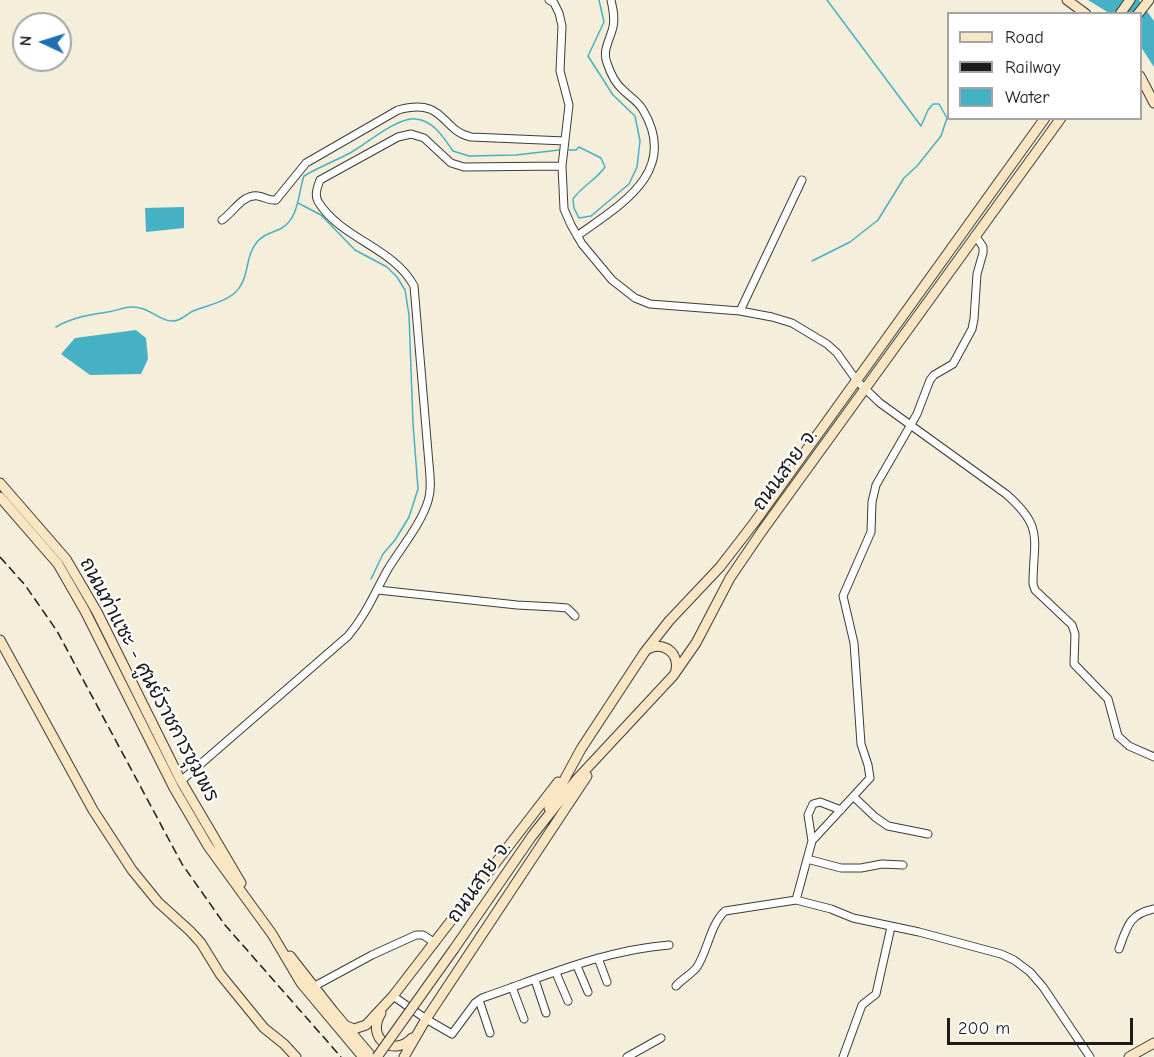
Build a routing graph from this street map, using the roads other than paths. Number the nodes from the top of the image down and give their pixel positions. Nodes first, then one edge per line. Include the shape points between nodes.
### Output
1 (549, 0) edge
2 (611, 0) edge
3 (1067, 0) edge
4 (1149, 0) edge
5 (1083, 12) edge
6 (1140, 12) edge
7 (1142, 80) edge
8 (1154, 103) edge
9 (1044, 120) edge
10 (1060, 120) edge
11 (565, 141) junction
12 (562, 166) junction
13 (802, 180) dead end
14 (222, 220) dead end
15 (975, 235) junction
16 (577, 236) junction
17 (740, 311) junction
18 (857, 381) junction
19 (866, 390) junction
20 (912, 424) junction
21 (0, 483) edge
22 (0, 497) edge
23 (378, 590) junction
24 (575, 616) dead end
25 (0, 640) edge
26 (644, 653) junction
27 (673, 676) junction
28 (581, 750) junction
29 (1154, 757) edge
30 (597, 759) junction
31 (178, 785) junction
32 (854, 796) junction
33 (841, 810) junction
34 (928, 834) dead end
35 (532, 836) junction
36 (812, 841) junction
37 (807, 859) junction
38 (903, 865) dead end
39 (796, 900) junction
40 (1154, 909) edge
41 (891, 927) junction
42 (279, 943) junction
43 (435, 943) junction
44 (669, 945) dead end
45 (1119, 949) dead end
46 (598, 958) junction
47 (577, 966) junction
48 (556, 973) junction
49 (535, 980) junction
50 (607, 982) dead end
51 (676, 986) dead end
52 (314, 987) junction
53 (512, 987) junction
54 (588, 992) dead end
55 (393, 996) junction
56 (479, 1000) junction
57 (568, 1001) dead end
58 (546, 1013) dead end
59 (426, 1019) junction
60 (524, 1019) dead end
61 (344, 1025) junction
62 (375, 1025) junction
63 (490, 1033) dead end
64 (661, 1038) dead end
65 (408, 1042) junction
66 (1154, 1043) edge
67 (363, 1054) edge
68 (296, 1057) edge
69 (372, 1057) edge
70 (377, 1057) edge
71 (396, 1057) edge
72 (404, 1057) edge
73 (627, 1057) edge
74 (843, 1057) edge
75 (1090, 1057) edge
76 (1129, 1057) edge

1 - 11 street via 559,13 562,26 560,71 569,105
2 - 16 street via 613,25 605,57 621,88 643,109 653,137 653,151 649,172 636,192
3 - 5 main road
4 - 6 main road
7 - 8 main road
9 - 18 main road, ถนนสาย จ.
10 - 15 main road, ถนนสาย จ.
11 - 12 street
11 - 14 street via 471,137 436,111 409,107 306,163 276,200 250,196
12 - 16 street via 564,209
12 - 23 street via 464,167 452,163 424,138 411,134 398,137 320,180 318,202 339,224 409,276 417,299 430,486 425,508
13 - 17 street
15 - 19 main road, ถนนสาย จ.
15 - 20 street via 983,253 976,279 972,329 952,364 930,380
16 - 17 street via 612,280 640,300
17 - 18 street via 792,323 827,344
18 - 19 street
18 - 26 main road, ถนนสาย จ. via 720,567
19 - 20 street
19 - 27 main road, ถนนสาย จ. via 729,578 696,643
20 - 29 street via 999,488 1032,524 1035,590 1072,625 1074,664 1108,699 1118,736 1129,746
20 - 32 street via 876,485 871,532 843,596 854,643 861,744 871,774
21 - 31 main road, ถนนท่าแซะ - ศูนย์ราชการชุมพร via 66,559 100,619
22 - 31 main road, ถนนท่าแซะ - ศูนย์ราชการชุมพร via 58,564
23 - 24 street via 567,608
23 - 31 street via 348,636
25 - 68 main road via 93,810 132,870 158,902 201,943 220,974 264,1028
26 - 27 main road via 657,646 669,649 677,664
26 - 28 main road, ถนนสาย จ.
27 - 30 main road, ถนนสาย จ.
28 - 35 main road, ถนนสาย จ.
28 - 43 main road
30 - 35 main road, ถนนสาย จ.
30 - 59 main road
31 - 42 main road, ถนนท่าแซะ - ศูนย์ราชการชุมพร via 208,846
32 - 33 street
32 - 34 street via 888,826
33 - 36 street
33 - 36 street via 820,802 813,804 808,815
35 - 70 main road, ถนนสาย จ., bridge
36 - 37 street
37 - 38 street via 841,868
37 - 39 street
39 - 41 street
39 - 51 street via 725,911 695,969
40 - 45 street via 1135,916
41 - 74 street via 876,994 862,1005
41 - 75 street via 1001,954 1023,966 1043,987
42 - 52 main road
42 - 67 main road via 301,983
43 - 52 street via 416,935
43 - 55 main road
44 - 46 street via 641,947
46 - 47 street
46 - 50 street
47 - 48 street
47 - 54 street
48 - 49 street
48 - 57 street
49 - 53 street
49 - 58 street
52 - 61 main road
53 - 56 street
53 - 60 street
55 - 59 street
55 - 61 main road via 366,1025 354,1029
55 - 62 main road
56 - 59 street via 452,1034
56 - 63 street
59 - 65 main road
59 - 72 main road
61 - 67 main road
62 - 65 main road via 378,1038 387,1046 398,1047
62 - 67 main road
64 - 73 street
65 - 71 main road
66 - 76 main road
67 - 69 main road

